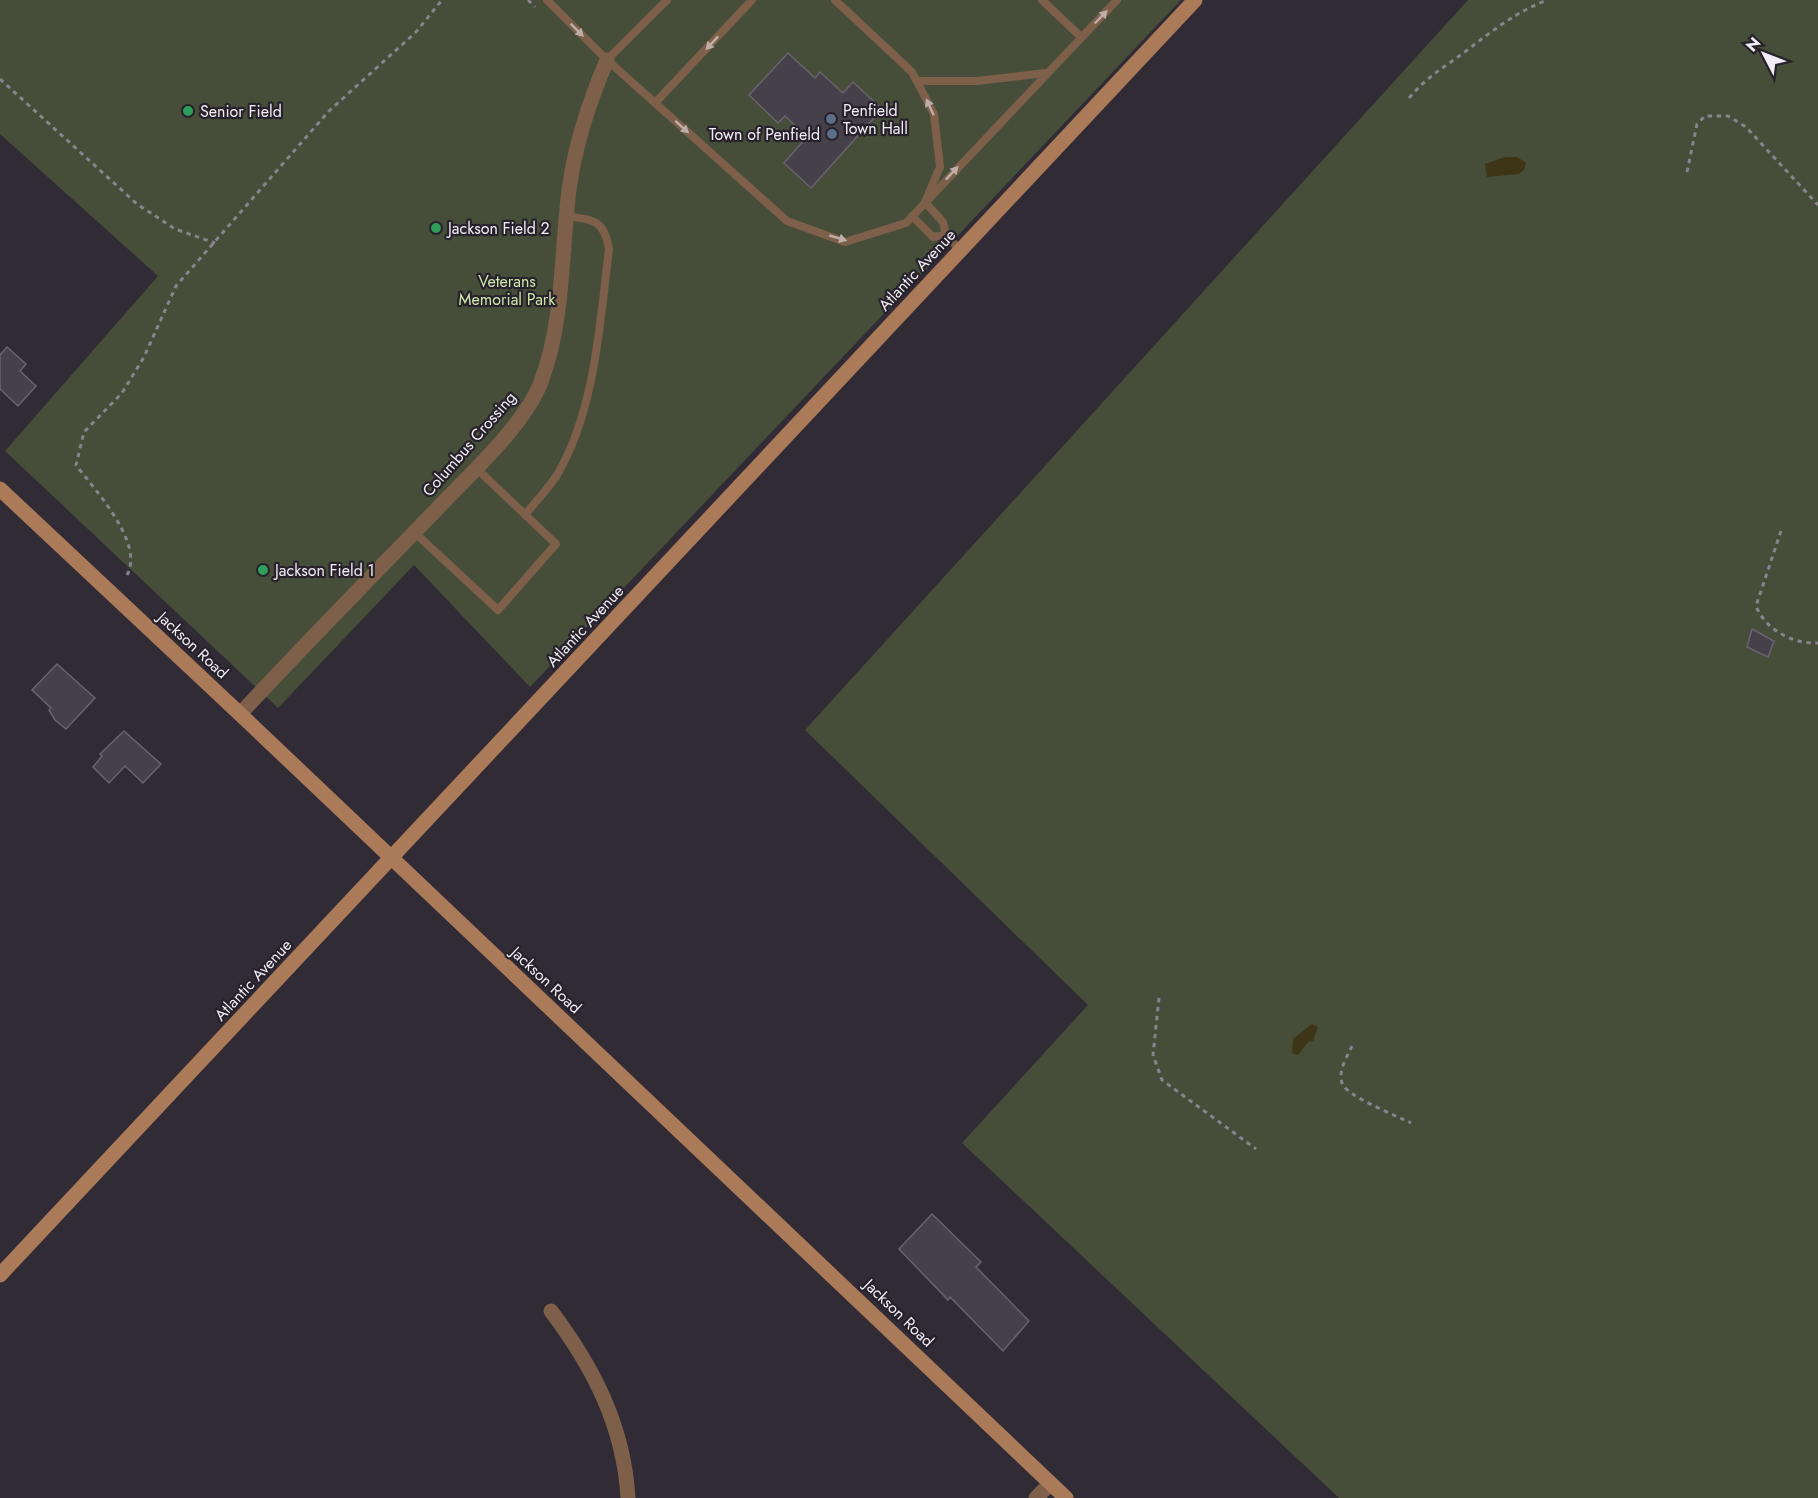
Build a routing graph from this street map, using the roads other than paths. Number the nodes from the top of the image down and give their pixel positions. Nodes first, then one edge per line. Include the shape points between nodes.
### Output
1 (547, 0) edge
2 (667, 0) edge
3 (752, 0) edge
4 (835, 0) edge
5 (1042, 0) edge
6 (1117, 0) edge
7 (1195, 0) edge
8 (1081, 37) junction
9 (607, 60) junction
10 (1046, 73) junction
11 (917, 81) junction
12 (655, 103) junction
13 (925, 202) junction
14 (566, 216) junction
15 (912, 216) junction
16 (946, 236) junction
17 (960, 250) junction
18 (476, 468) junction
19 (0, 489) edge
20 (525, 514) junction
21 (414, 532) junction
22 (240, 714) junction
23 (392, 859) junction
24 (0, 1275) edge
25 (551, 1311) dead end
26 (1050, 1484) junction
27 (628, 1498) edge
28 (1036, 1498) edge
29 (1065, 1498) edge

1 -> 9 lane
2 - 9 lane
3 -> 12 lane
4 - 11 lane
5 - 8 lane
8 -> 6 lane
7 - 17 main road, Atlantic Avenue
8 - 10 lane
9 - 12 lane
9 - 14 street, Columbus Crossing via 587,104
10 - 11 lane via 977,81
13 -> 10 lane
13 -> 11 lane via 940,167 934,114
12 -> 15 lane via 787,221 845,242 906,223
13 - 15 lane
13 - 16 lane via 943,222
14 - 18 street, Columbus Crossing via 559,301 540,385 525,413
14 - 20 lane via 599,223 607,233 609,249 596,358 576,433 556,476
15 - 16 lane via 933,237
16 - 17 lane
17 - 23 main road, Atlantic Avenue
18 - 20 lane
18 - 21 street, Columbus Crossing
19 - 22 main road, Jackson Road
20 - 21 lane via 556,544 498,610
21 - 22 street, Columbus Crossing
22 - 23 main road, Jackson Road
23 - 24 main road, Atlantic Avenue
23 - 26 main road, Jackson Road
25 - 27 street via 572,1339 614,1420 626,1464
26 - 28 street
26 - 29 main road, Jackson Road

